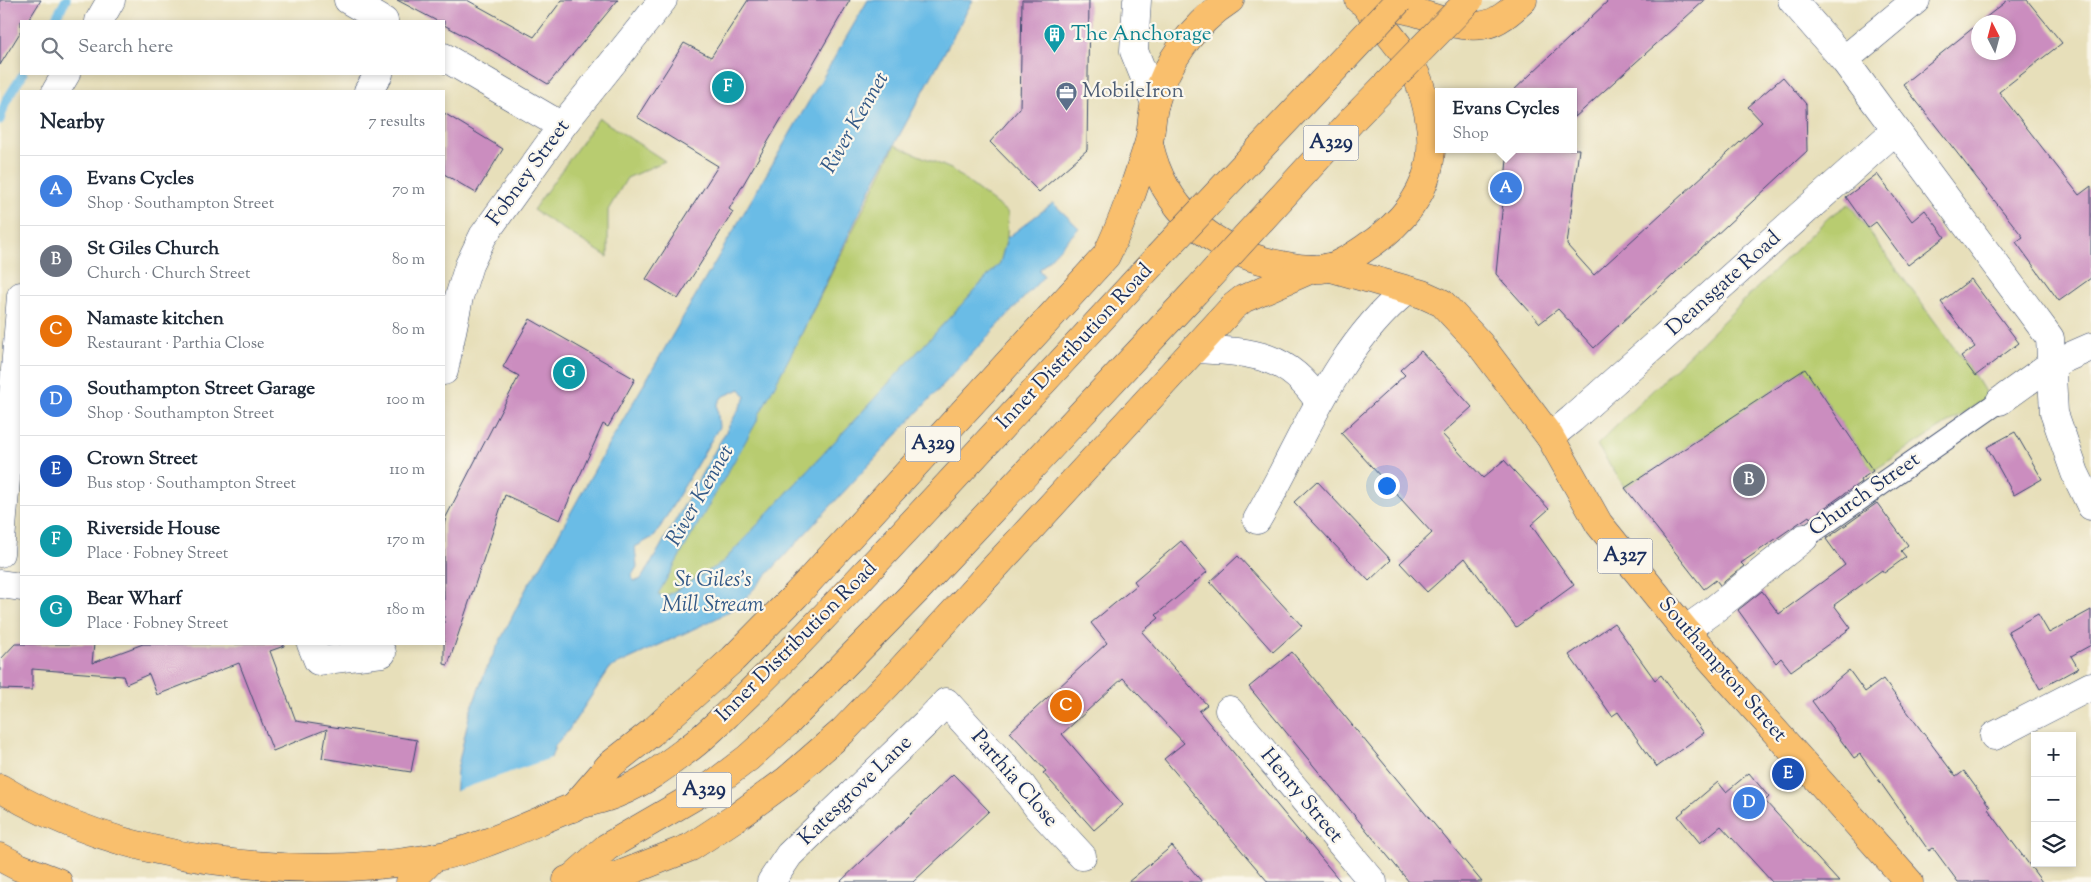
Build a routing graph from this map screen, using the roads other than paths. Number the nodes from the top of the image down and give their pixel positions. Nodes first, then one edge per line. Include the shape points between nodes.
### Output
1 (111, 0) edge
2 (348, 0) edge
3 (663, 0) edge
4 (1136, 0) edge
5 (1230, 0) edge
6 (1399, 0) edge
7 (1469, 0) edge
8 (1523, 0) edge
9 (1792, 0) edge
10 (1916, 0) edge
11 (1361, 1) edge
12 (100, 20) edge
13 (382, 20) edge
14 (445, 58) edge
15 (1844, 60) junction
16 (65, 75) edge
17 (378, 75) edge
18 (57, 90) edge
19 (369, 90) edge
20 (1155, 103) junction
21 (562, 126) junction
22 (1896, 130) junction
23 (1148, 143) junction
24 (1320, 268) junction
25 (1407, 290) junction
26 (20, 308) edge
27 (2091, 347) edge
28 (1195, 349) junction
29 (2050, 365) junction
30 (445, 366) edge
31 (2000, 401) joint
32 (1319, 402) junction
33 (1550, 437) junction
34 (2091, 506) edge
35 (1257, 520) dead end
36 (1804, 538) joint
37 (0, 553) edge
38 (0, 584) edge
39 (20, 587) edge
40 (1685, 630) junction
41 (310, 645) edge
42 (382, 652) dead end
43 (2091, 686) edge
44 (946, 702) joint
45 (1229, 710) dead end
46 (1994, 736) dead end
47 (0, 788) edge
48 (573, 808) junction
49 (1082, 856) dead end
50 (0, 857) edge
51 (433, 858) junction
52 (566, 880) edge
53 (58, 882) edge
54 (410, 882) edge
55 (771, 882) edge
56 (1373, 882) edge
57 (1909, 882) edge

1 - 12 street
2 - 13 street
3 - 21 street, Fobney Street
4 - 20 street via 1134,51
5 - 20 main road via 1196,27 1169,68
6 - 48 main road, Inner Distribution Road / A329, bridge via 911,525 730,712 685,751 642,780 619,793
7 - 52 main road, A329, bridge via 1355,118 904,604 789,722 707,789 607,847
8 - 11 main road via 1503,16 1484,25 1442,21
9 - 15 street
10 - 15 street
11 - 24 main road via 1405,54 1419,82 1433,143 1429,170 1420,193 1406,214 1384,234 1357,254
14 - 21 street
15 - 22 street
16 - 18 street
17 - 19 street
20 - 23 main road
21 - 30 street, Fobney Street via 483,236 459,297
22 - 29 street via 2050,338
22 - 33 street, Deansgate Road
23 - 24 main road, Southampton Street via 1165,189 1200,230 1260,261
23 - 48 main road, A329 via 1106,256 790,601 733,659 609,766
24 - 25 main road, Southampton Street / A327
24 - 28 main road, A329 via 1244,299
25 - 32 street via 1384,308 1348,353
25 - 33 main road, Southampton Street / A327 via 1442,303 1479,343
26 - 37 street
27 - 29 street, Church Street
28 - 32 street via 1244,352 1269,358 1308,384
28 - 52 main road, A329 via 888,684 842,732 787,780 691,846 617,876
29 - 31 street, Church Street
29 - 34 street via 2054,412
31 - 36 street, Church Street
32 - 35 street
33 - 40 main road, Southampton Street / A327 via 1599,524
36 - 40 street, Church Street
38 - 39 street
40 - 57 main road, Southampton Street / A327
41 - 42 street via 318,661
43 - 46 street
44 - 49 street, Parthia Close
44 - 55 street, Katesgrove Lane via 789,855
45 - 56 street, Henry Street
47 - 51 main road, Inner Distribution Road / A329 via 61,819 110,838 172,855 241,866 313,868 372,866
48 - 51 main road, Inner Distribution Road / A329 via 483,843
50 - 53 main road
51 - 54 main road

